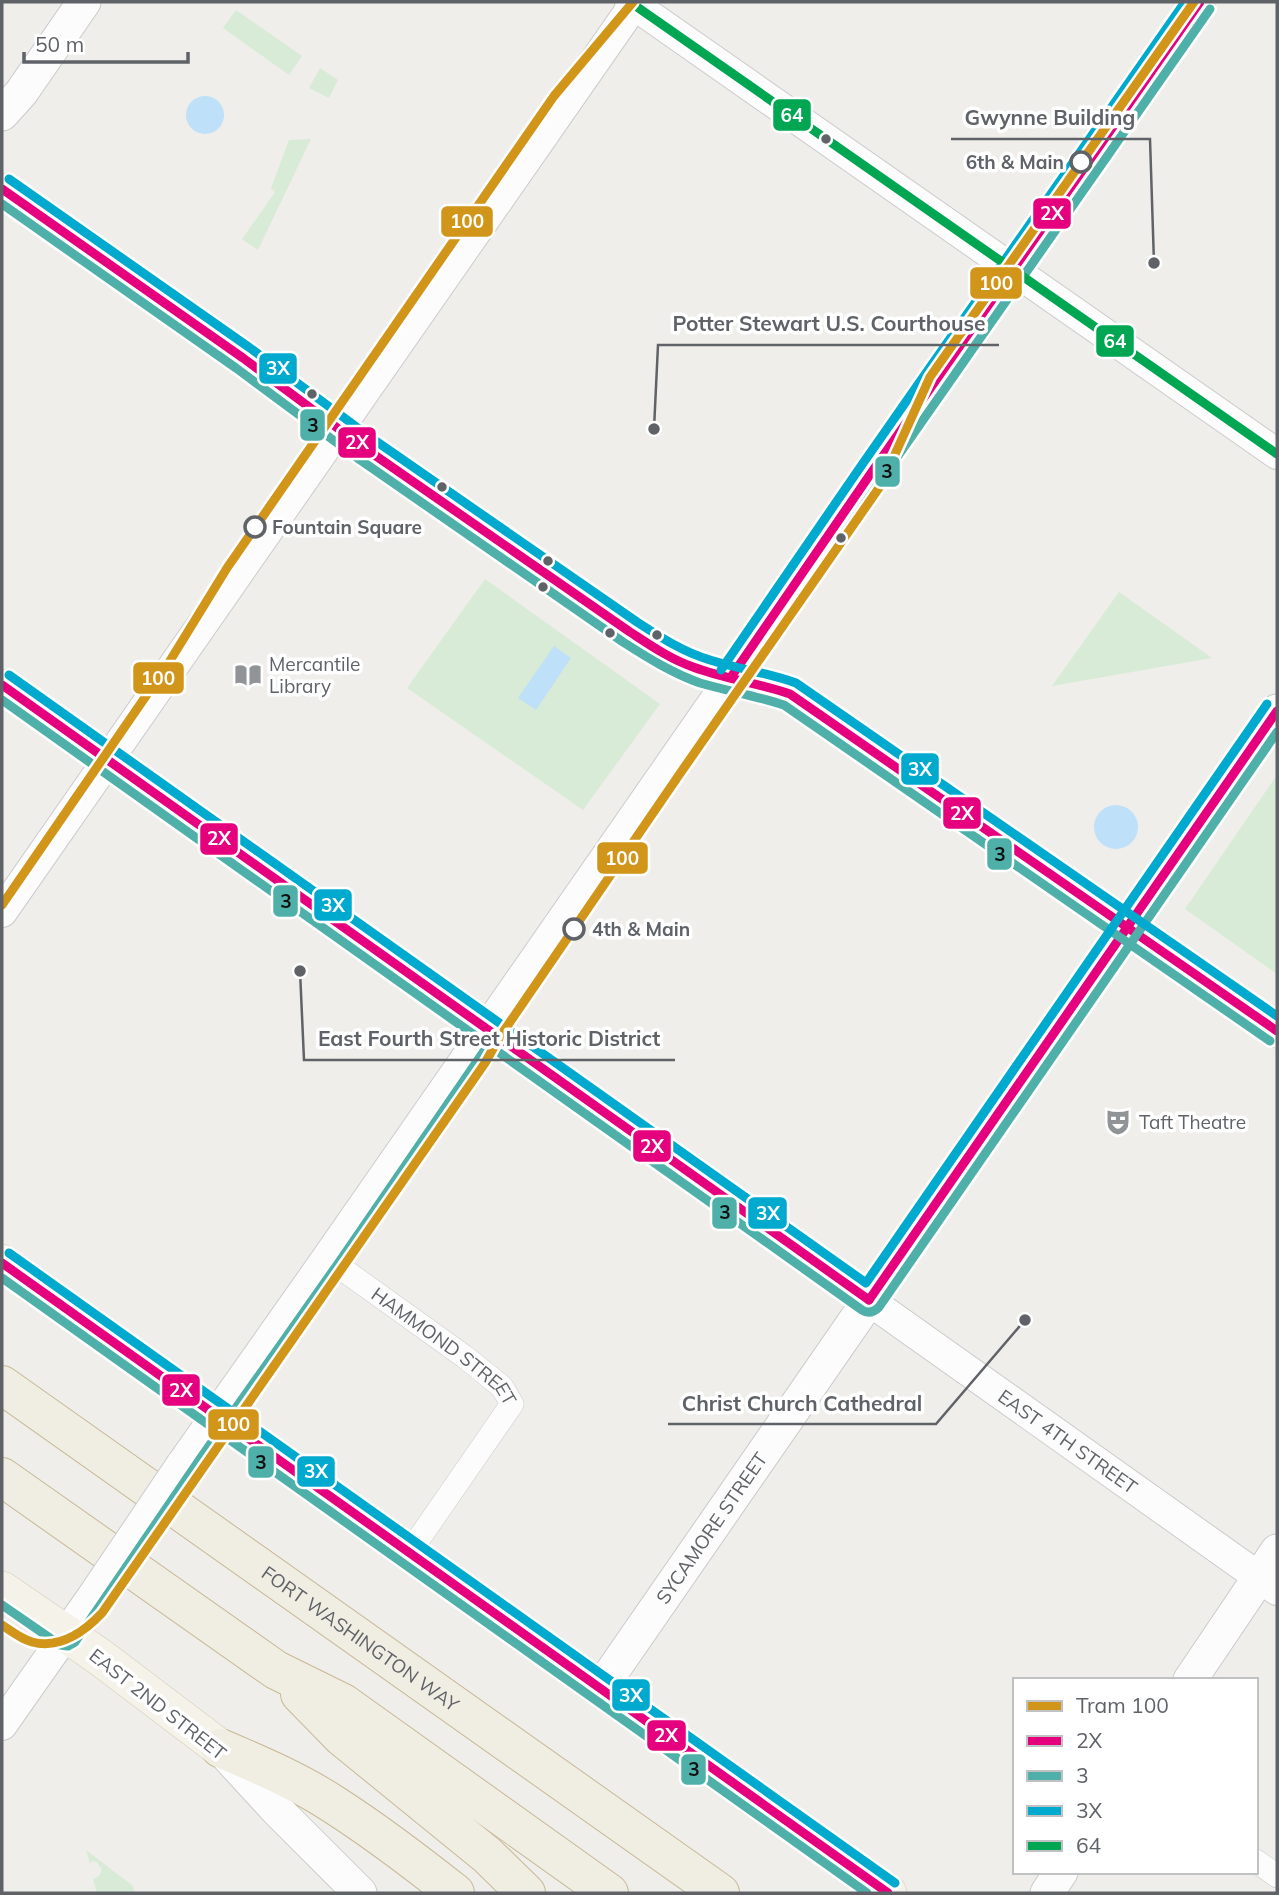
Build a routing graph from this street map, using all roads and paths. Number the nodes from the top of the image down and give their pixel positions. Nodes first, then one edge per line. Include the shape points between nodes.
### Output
1 (84, 2) edge
2 (1200, 2) edge
3 (634, 3) edge
4 (2, 114) edge
5 (2, 189) edge
6 (1014, 270) junction
7 (339, 428) junction
8 (1277, 454) edge
9 (731, 677) junction
10 (2, 685) edge
11 (1277, 711) edge
12 (107, 760) junction
13 (2, 912) edge
14 (1128, 928) junction
15 (485, 1028) junction
16 (1277, 1031) edge
17 (327, 1258) junction
18 (2, 1263) edge
19 (869, 1300) junction
20 (2, 1385) edge
21 (216, 1416) junction
22 (2, 1476) edge
23 (409, 1553) junction
24 (1271, 1572) edge
25 (2, 1590) edge
26 (66, 1634) junction
27 (276, 1670) junction
28 (1192, 1678) edge
29 (600, 1689) junction
30 (2, 1725) edge
31 (220, 1748) junction
32 (689, 1752) junction
33 (279, 1774) junction
34 (1258, 1862) edge
35 (1060, 1874) edge
36 (1277, 1876) edge
37 (360, 1893) edge
38 (412, 1893) edge
39 (455, 1893) edge
40 (526, 1893) edge
41 (609, 1893) edge
42 (720, 1893) edge
43 (849, 1893) edge
44 (888, 1893) edge
45 (1047, 1893) edge

1 - 4 main road
2 - 6 street
3 - 6 street
3 - 7 street
5 - 7 street
6 - 8 street
6 - 9 street
7 - 9 street via 653,647 690,667
7 - 12 street
9 - 14 street via 790,694
9 - 15 street
10 - 12 street, EAST 4TH STREET
11 - 14 main road, SYCAMORE STREET
12 - 13 street
12 - 15 street, EAST 4TH STREET
14 - 16 main road
14 - 19 main road, SYCAMORE STREET
15 - 17 street
15 - 19 street, EAST 4TH STREET
17 - 21 street
17 - 23 street, HAMMOND STREET via 465,1357 502,1387 512,1404
18 - 21 main road
19 - 24 street, EAST 4TH STREET
19 - 29 main road, SYCAMORE STREET
20 - 42 highway, FORT WASHINGTON WAY
21 - 23 main road
21 - 26 street, bridge
22 - 27 highway
23 - 29 main road
24 - 28 main road
25 - 26 main road, EAST 2ND STREET
26 - 30 street
26 - 31 main road, EAST 2ND STREET
27 - 40 highway via 342,1737
27 - 41 highway via 343,1703
29 - 32 main road
31 - 33 highway
31 - 37 main road, EAST 2ND STREET
32 - 43 main road
32 - 44 main road
33 - 38 highway
33 - 39 highway via 335,1805
34 - 36 street
35 - 45 main road

